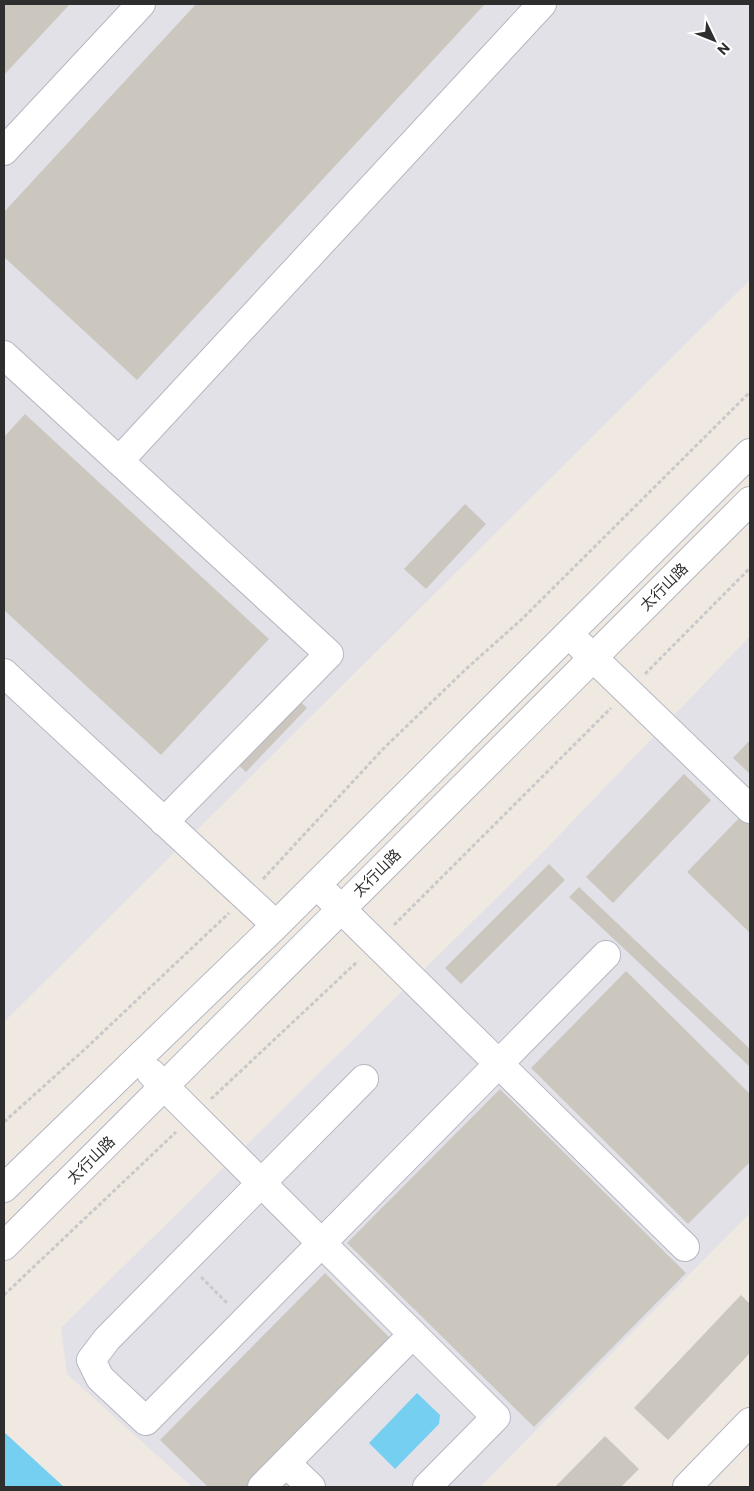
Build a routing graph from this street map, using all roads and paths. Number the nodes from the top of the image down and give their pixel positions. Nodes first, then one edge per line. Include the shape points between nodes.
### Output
1 (141, 4) edge
2 (542, 4) edge
3 (4, 151) edge
4 (4, 355) edge
5 (750, 392) edge
6 (750, 453) edge
7 (119, 461) junction
8 (750, 501) edge
9 (568, 634) junction
10 (593, 658) junction
11 (4, 672) edge
12 (750, 809) edge
13 (164, 822) junction
14 (316, 884) junction
15 (246, 898) junction
16 (342, 909) junction
17 (276, 925) junction
18 (606, 955) dead end
19 (137, 1059) junction
20 (499, 1064) junction
21 (364, 1079) dead end
22 (164, 1086) junction
23 (4, 1122) edge
24 (261, 1183) junction
25 (4, 1188) edge
26 (322, 1243) junction
27 (4, 1246) edge
28 (685, 1247) dead end
29 (185, 1261) junction
30 (246, 1321) junction
31 (413, 1334) junction
32 (750, 1422) edge
33 (286, 1463) junction
34 (262, 1487) edge
35 (311, 1487) edge
36 (427, 1487) edge
37 (687, 1487) edge

1 - 3 street
2 - 7 street
4 - 7 street
5 - 15 path via 521,620 383,749
6 - 9 street
7 - 13 street via 329,654
8 - 10 street, 太行山路
9 - 10 street
9 - 14 street
10 - 12 street
10 - 16 street, 太行山路
11 - 13 street
13 - 15 street
14 - 16 street
14 - 17 street
15 - 17 street
15 - 23 path
16 - 20 street
16 - 22 street, 太行山路
17 - 19 street
18 - 20 street
19 - 22 street
19 - 25 street
20 - 26 street
20 - 28 street
21 - 24 street
22 - 24 street
22 - 27 street, 太行山路
24 - 26 street
24 - 29 street
26 - 30 street
26 - 31 street
29 - 30 path
29 - 30 street via 91,1360 100,1378 146,1421
31 - 33 street
31 - 36 street via 496,1417
32 - 37 street
33 - 34 street
33 - 35 street

